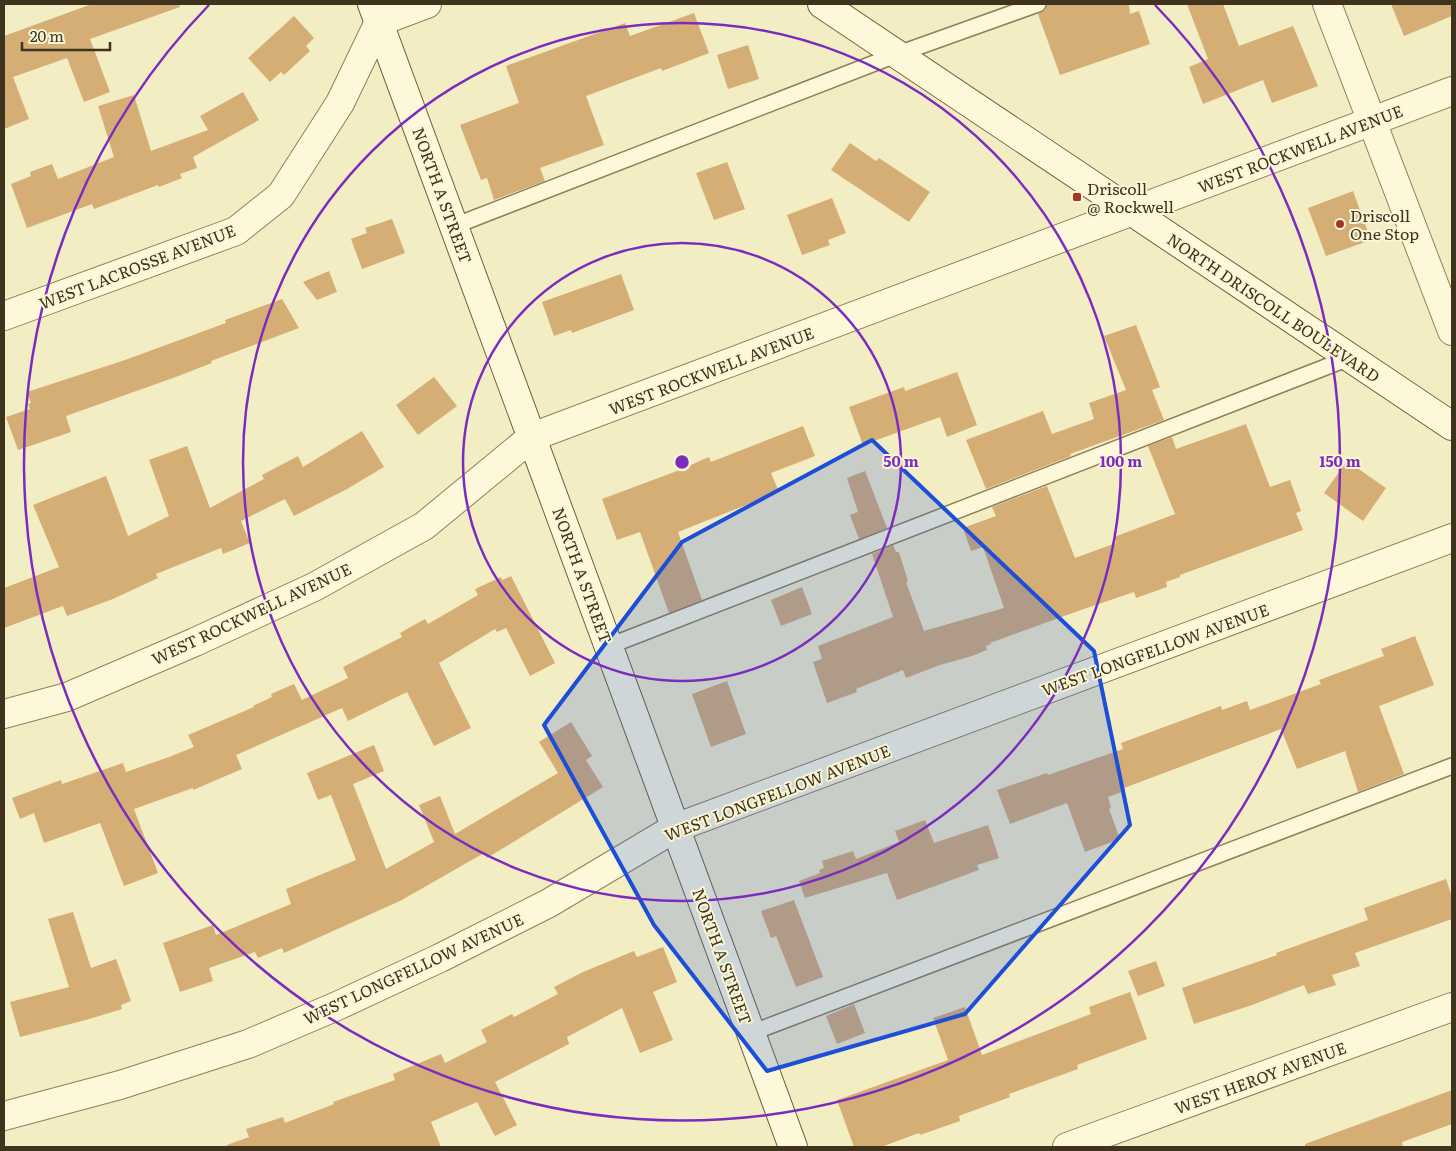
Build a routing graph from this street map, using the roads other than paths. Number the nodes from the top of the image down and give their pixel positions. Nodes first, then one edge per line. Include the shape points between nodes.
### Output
1 (427, 4) edge
2 (822, 4) edge
3 (1038, 4) edge
4 (1327, 4) edge
5 (376, 13) edge
6 (898, 54) junction
7 (1452, 91) edge
8 (1372, 121) junction
9 (1133, 211) junction
10 (454, 226) junction
11 (4, 316) edge
12 (1452, 328) edge
13 (1349, 358) junction
14 (1452, 426) edge
15 (532, 438) junction
16 (1452, 538) edge
17 (609, 646) junction
18 (4, 714) edge
19 (1452, 766) edge
20 (675, 828) junction
21 (1452, 1007) edge
22 (751, 1033) junction
23 (4, 1116) edge
24 (793, 1147) edge
25 (1067, 1147) edge

1 - 5 street
2 - 6 street, NORTH DRISCOLL BOULEVARD
3 - 6 lane
4 - 8 street
5 - 10 street, NORTH A STREET
5 - 11 street, WEST LACROSSE AVENUE via 340,103 281,195 236,231
6 - 9 street, NORTH DRISCOLL BOULEVARD
6 - 10 lane
7 - 8 street, WEST ROCKWELL AVENUE
8 - 9 street, WEST ROCKWELL AVENUE
8 - 12 street
9 - 13 street, NORTH DRISCOLL BOULEVARD
9 - 15 street, WEST ROCKWELL AVENUE
10 - 15 street, NORTH A STREET
13 - 14 street, NORTH DRISCOLL BOULEVARD
13 - 17 lane
15 - 17 street, NORTH A STREET
15 - 18 street, WEST ROCKWELL AVENUE via 424,526 314,587 67,697
16 - 20 street, WEST LONGFELLOW AVENUE
17 - 20 street, NORTH A STREET
19 - 22 lane
20 - 22 street, NORTH A STREET
20 - 23 street, WEST LONGFELLOW AVENUE via 549,903 337,1006 248,1044 120,1086
21 - 25 street, WEST HEROY AVENUE
22 - 24 street, NORTH A STREET

